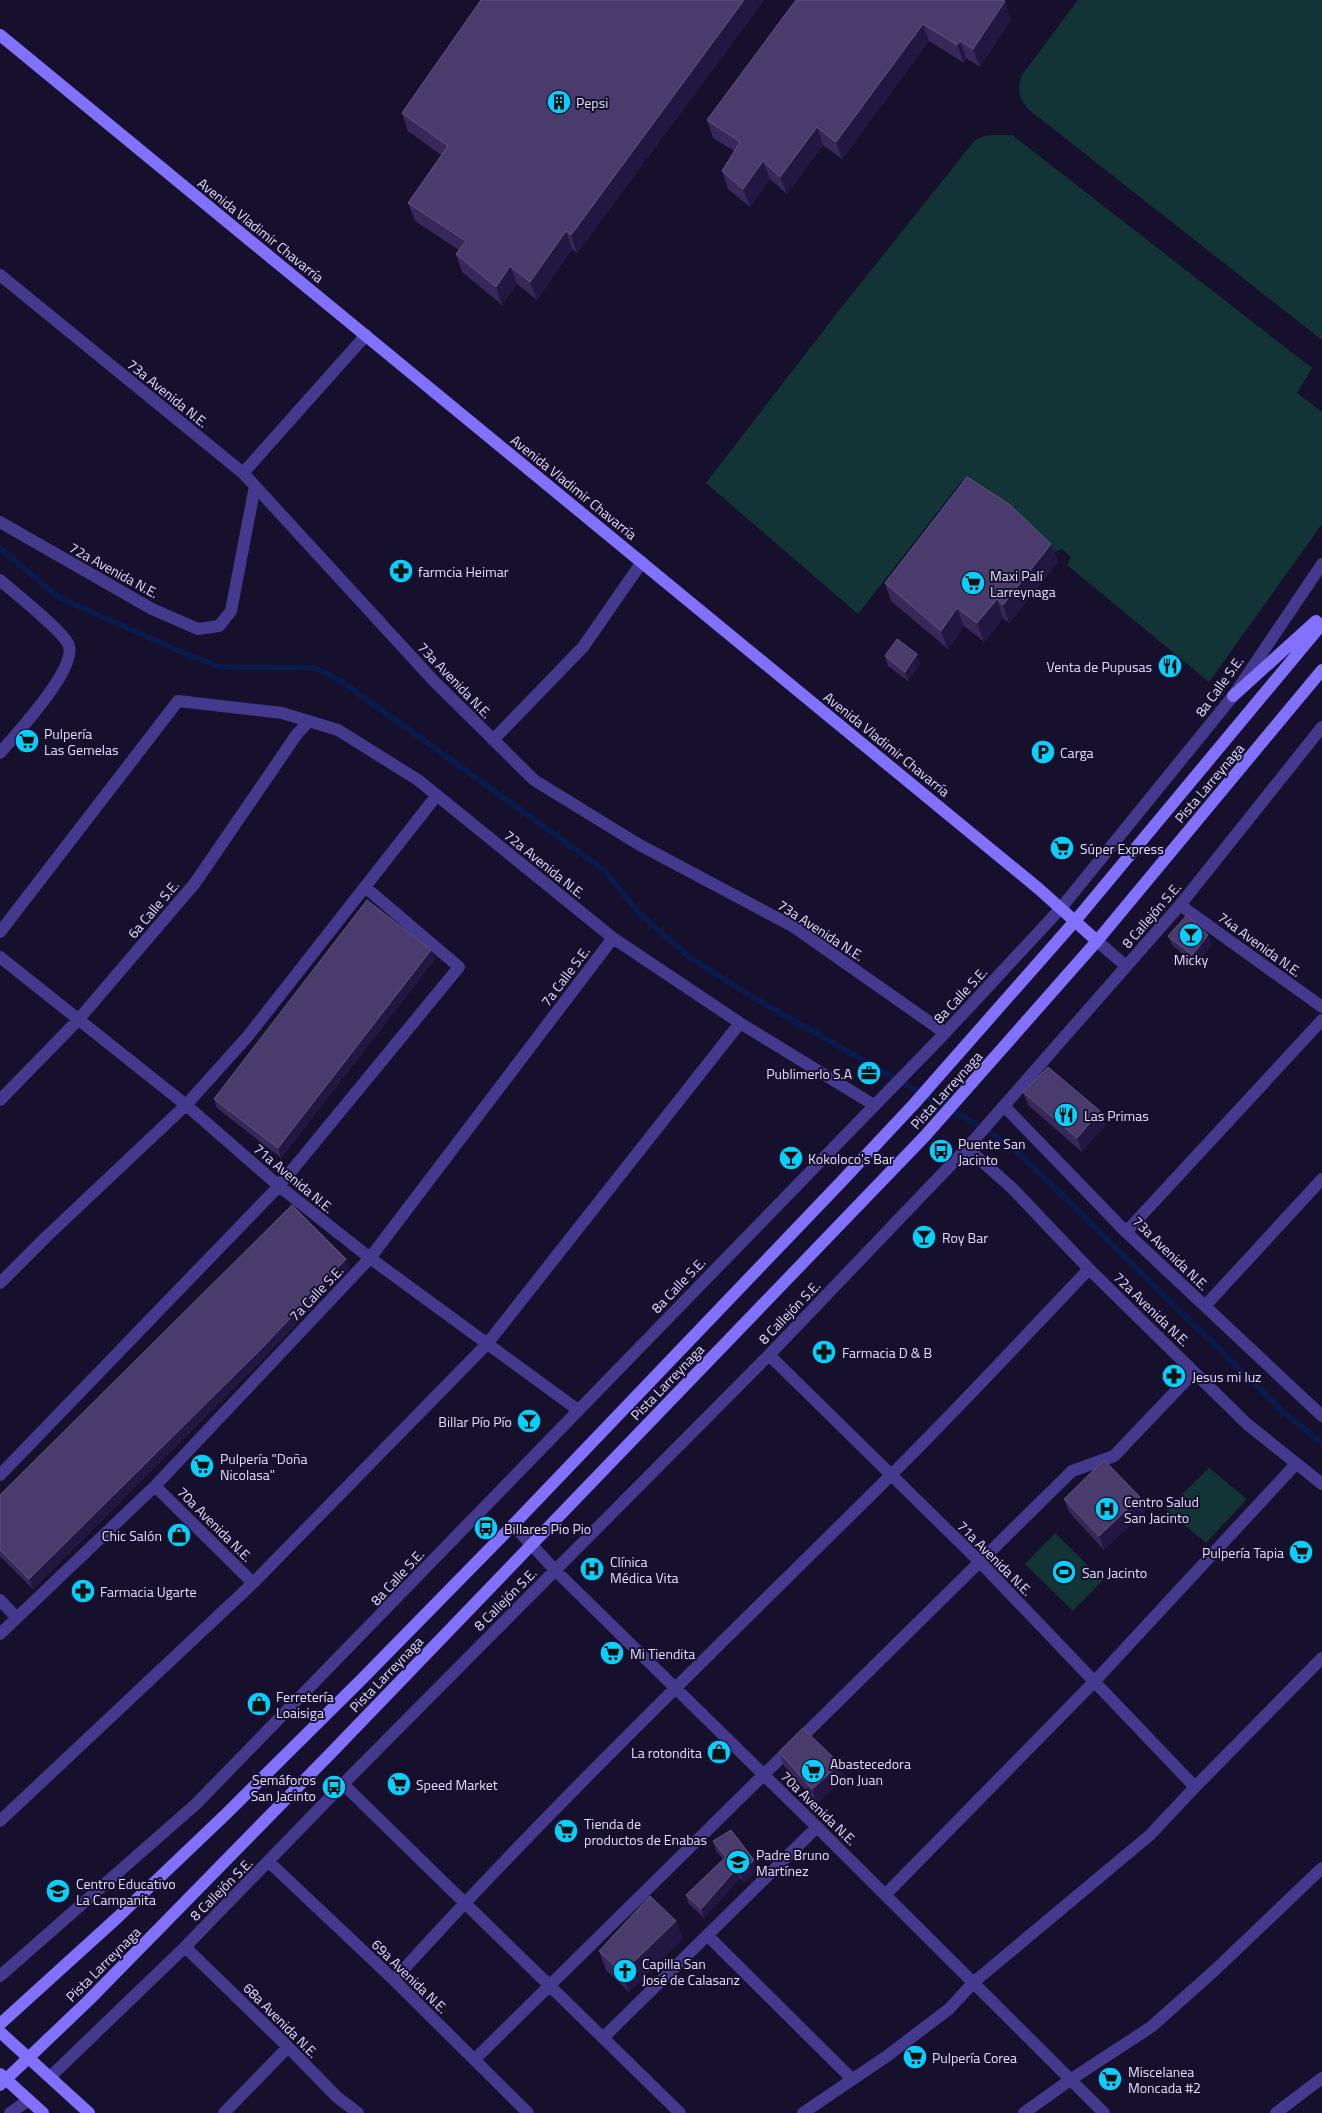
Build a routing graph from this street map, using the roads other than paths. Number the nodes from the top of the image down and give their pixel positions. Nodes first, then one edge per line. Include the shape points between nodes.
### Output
1 (0, 35) edge
2 (0, 275) edge
3 (366, 335) junction
4 (243, 473) junction
5 (255, 486) junction
6 (0, 522) edge
7 (642, 562) junction
8 (1322, 564) edge
9 (0, 580) edge
10 (1322, 616) edge
11 (1322, 624) edge
12 (1322, 670) edge
13 (1233, 696) junction
14 (309, 721) junction
15 (1322, 727) edge
16 (493, 740) junction
17 (0, 754) edge
18 (437, 796) junction
19 (365, 887) junction
20 (1180, 905) junction
21 (1061, 908) junction
22 (1075, 921) junction
23 (0, 932) edge
24 (613, 938) junction
25 (1097, 941) junction
26 (0, 957) edge
27 (1126, 966) junction
28 (1322, 1007) edge
29 (79, 1019) junction
30 (1322, 1020) edge
31 (740, 1023) junction
32 (945, 1033) junction
33 (0, 1100) edge
34 (186, 1105) junction
35 (874, 1105) junction
36 (1004, 1106) junction
37 (967, 1148) junction
38 (1322, 1179) edge
39 (279, 1186) junction
40 (1126, 1232) junction
41 (370, 1258) junction
42 (1089, 1269) junction
43 (0, 1283) edge
44 (1205, 1306) junction
45 (487, 1344) junction
46 (769, 1354) junction
47 (1194, 1372) junction
48 (578, 1410) junction
49 (1322, 1416) edge
50 (1296, 1465) junction
51 (0, 1475) edge
52 (891, 1476) junction
53 (1322, 1484) edge
54 (155, 1486) junction
55 (513, 1524) junction
56 (531, 1545) junction
57 (980, 1562) junction
58 (555, 1570) junction
59 (253, 1583) junction
60 (0, 1600) edge
61 (16, 1618) junction
62 (0, 1634) edge
63 (1322, 1658) edge
64 (1094, 1682) junction
65 (674, 1688) junction
66 (763, 1774) junction
67 (343, 1784) junction
68 (1194, 1786) junction
69 (0, 1821) edge
70 (818, 1827) junction
71 (269, 1862) junction
72 (1322, 1868) edge
73 (885, 1895) junction
74 (464, 1902) junction
75 (708, 1936) junction
76 (185, 1947) junction
77 (0, 1976) edge
78 (394, 1980) junction
79 (974, 1982) junction
80 (550, 1987) junction
81 (0, 2024) edge
82 (0, 2032) edge
83 (604, 2037) junction
84 (288, 2046) junction
85 (29, 2058) junction
86 (475, 2059) junction
87 (50, 2078) junction
88 (1322, 2078) edge
89 (852, 2079) junction
90 (2, 2080) edge
91 (1070, 2080) junction
92 (29, 2100) junction
93 (10, 2113) edge
94 (43, 2113) edge
95 (89, 2113) edge
96 (224, 2113) edge
97 (358, 2113) edge
98 (528, 2113) edge
99 (680, 2113) edge
100 (803, 2113) edge
101 (1024, 2113) edge
102 (1104, 2113) edge
103 (1276, 2113) edge

1 - 3 main road, Avenida Vladimir Chavarría
2 - 4 street, 73a Avenida N.E.
3 - 4 street
3 - 7 main road, Avenida Vladimir Chavarría
4 - 5 street, 73a Avenida N.E.
5 - 6 street, 72a Avenida N.E. via 231,611 219,626 198,628 152,609
5 - 16 street, 73a Avenida N.E. via 433,680
7 - 16 street via 583,647
7 - 21 main road, Avenida Vladimir Chavarría
8 - 13 street, 8a Calle S.E.
9 - 17 street via 61,634 69,646 68,661 57,683
10 - 13 main road
11 - 22 main road, Pista Larreynaga
12 - 25 main road, Pista Larreynaga
13 - 21 street, 8a Calle S.E.
14 - 18 street, 72a Avenida N.E. via 338,730 418,780
14 - 23 street, 72a Avenida N.E. via 282,713 178,701
14 - 29 street, 6a Calle S.E. via 195,883
15 - 20 street, 8 Callejón S.E.
16 - 32 street, 73a Avenida N.E. via 534,780 638,844 794,926
18 - 19 street
18 - 24 street, 72a Avenida N.E.
19 - 34 street via 248,1036
19 - 39 street via 459,967
20 - 27 street, 8 Callejón S.E.
20 - 28 street, 74a Avenida N.E.
21 - 22 main road, Avenida Vladimir Chavarría
21 - 32 street, 8a Calle S.E.
22 - 25 main road, Avenida Vladimir Chavarría
22 - 55 main road, Pista Larreynaga via 842,1182
24 - 31 street, 72a Avenida N.E.
24 - 41 street, 7a Calle S.E.
25 - 27 street, Avenida Vladimir Chavarría
25 - 56 main road, Pista Larreynaga via 960,1099
26 - 29 street, 71a Avenida N.E.
27 - 36 street, 8 Callejón S.E.
29 - 33 street, 6a Calle S.E.
29 - 34 street, 71a Avenida N.E.
30 - 40 street
31 - 35 street, 72a Avenida N.E.
31 - 45 street
32 - 35 street, 8a Calle S.E.
34 - 39 street, 71a Avenida N.E.
34 - 43 street
35 - 48 street, 8a Calle S.E.
36 - 37 street, 8 Callejón S.E.
36 - 40 street, 73a Avenida N.E.
37 - 42 street, 72a Avenida N.E. via 1012,1188
37 - 46 street, 8 Callejón S.E.
38 - 44 street
39 - 41 street, 71a Avenida N.E.
39 - 51 street
40 - 44 street, 73a Avenida N.E.
41 - 45 street, 71a Avenida N.E.
41 - 54 street, 7a Calle S.E.
42 - 47 street, 72a Avenida N.E.
42 - 52 street
44 - 49 street, 73a Avenida N.E.
45 - 48 street, 71a Avenida N.E.
45 - 59 street
46 - 52 street, 71a Avenida N.E.
46 - 58 street, 8 Callejón S.E.
47 - 50 street, 72a Avenida N.E. via 1247,1424
47 - 57 street via 1114,1456 1072,1471
48 - 77 street, 8a Calle S.E. via 196,1804
50 - 53 street, 72a Avenida N.E.
50 - 64 street
52 - 57 street, 71a Avenida N.E.
52 - 65 street
54 - 59 street, 70a Avenida N.E.
54 - 61 street, 7a Calle S.E.
55 - 56 street, 70a Avenida N.E.
55 - 81 main road, Pista Larreynaga via 225,1815
56 - 58 street, 70a Avenida N.E.
56 - 85 main road, Pista Larreynaga
57 - 64 street, 71a Avenida N.E.
57 - 66 street
58 - 65 street, 70a Avenida N.E.
58 - 67 street, 8 Callejón S.E.
59 - 69 street
60 - 61 street
61 - 62 street, 7a Calle S.E.
63 - 68 street
64 - 68 street, 71a Avenida N.E.
64 - 73 street
65 - 66 street, 70a Avenida N.E.
65 - 74 street
66 - 70 street, 70a Avenida N.E.
66 - 80 street
67 - 71 street, 8 Callejón S.E.
67 - 74 street
68 - 79 street via 1150,1834
70 - 73 street, 70a Avenida N.E.
70 - 75 street
71 - 76 street, 8 Callejón S.E.
71 - 78 street, 69a Avenida N.E.
72 - 91 street via 1152,2027
73 - 79 street, 70a Avenida N.E.
74 - 78 street
74 - 80 street
75 - 83 street
75 - 89 street
76 - 84 street, 68a Avenida N.E.
76 - 87 street, 8 Callejón S.E.
78 - 86 street, 69a Avenida N.E.
79 - 89 street via 949,2009
79 - 91 street, 70a Avenida N.E.
80 - 83 street
80 - 86 street
82 - 85 main road
83 - 99 street
84 - 96 street
84 - 97 street, 68a Avenida N.E. via 338,2098
85 - 87 main road
85 - 90 main road, Pista Larreynaga
86 - 98 street, 69a Avenida N.E.
87 - 95 main road
88 - 103 street
89 - 100 street
90 - 92 main road
91 - 101 street
91 - 102 street, 70a Avenida N.E.
92 - 93 street
92 - 94 main road

